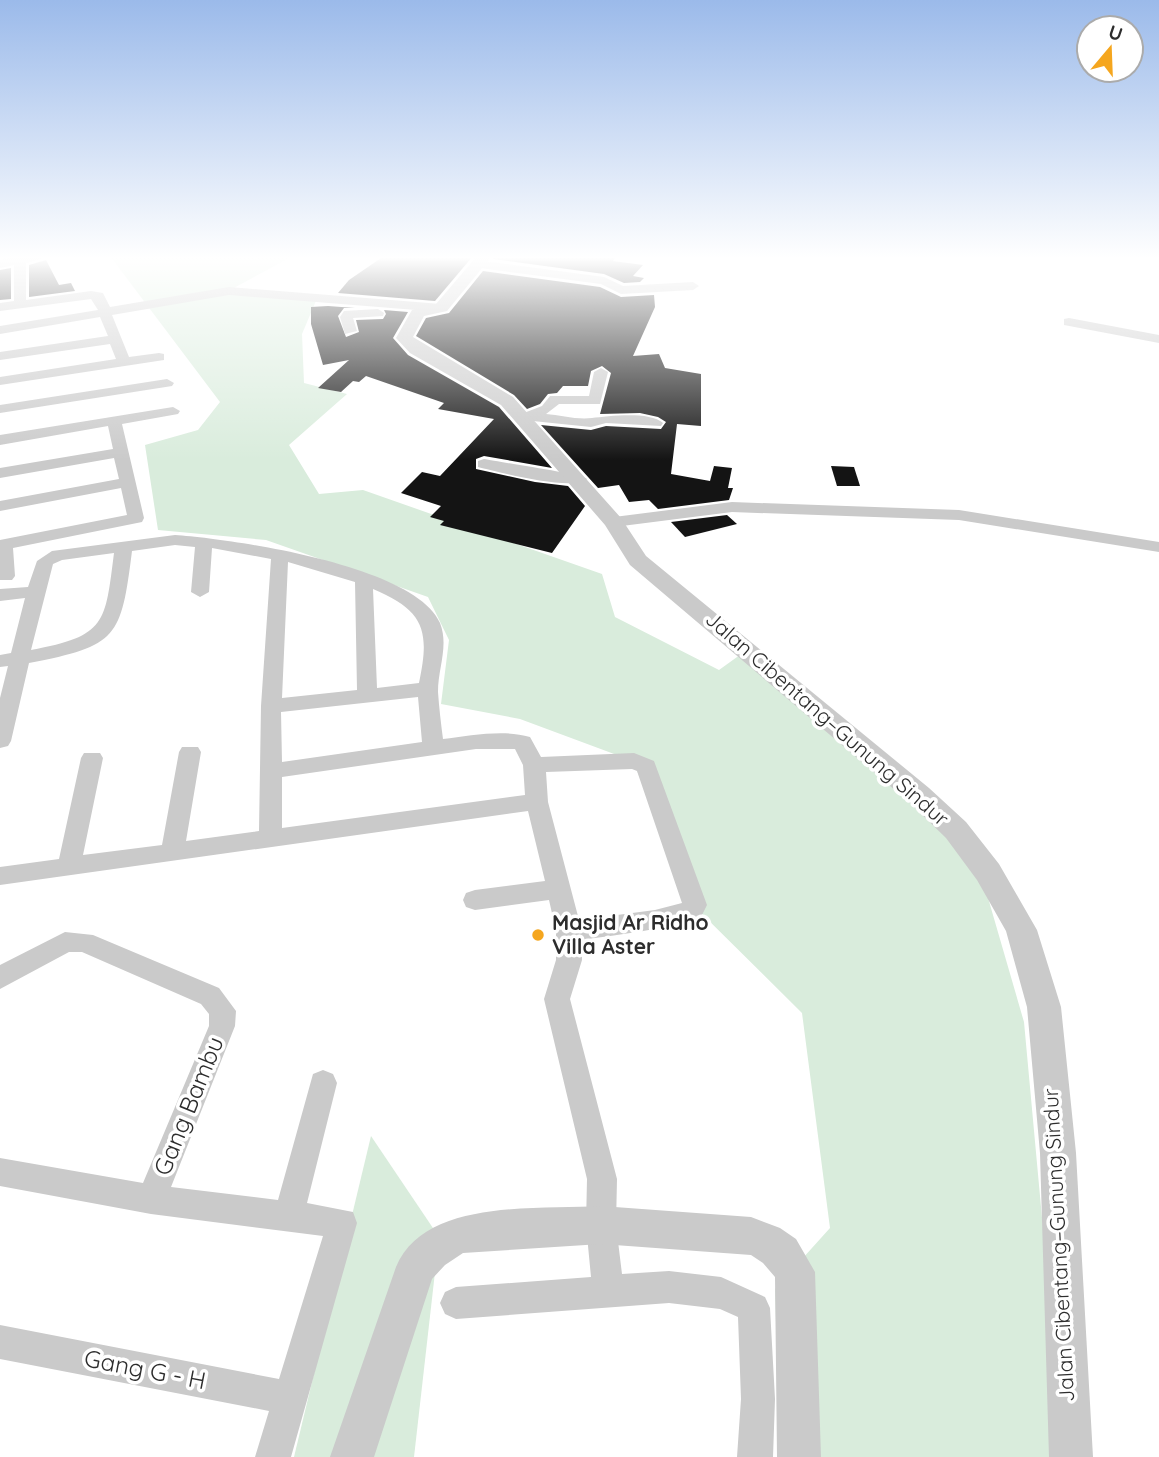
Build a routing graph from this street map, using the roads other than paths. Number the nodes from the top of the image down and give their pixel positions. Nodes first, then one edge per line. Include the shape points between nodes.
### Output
1 (38, 324) edge
2 (111, 324) edge
3 (348, 324) edge
4 (417, 324) edge
5 (1075, 324) edge
6 (0, 330) edge
7 (351, 331) dead end
8 (116, 339) junction
9 (1159, 339) edge
10 (0, 356) edge
11 (159, 357) dead end
12 (124, 362) junction
13 (601, 372) dead end
14 (0, 381) edge
15 (167, 383) dead end
16 (0, 410) edge
17 (173, 411) dead end
18 (523, 416) junction
19 (114, 421) junction
20 (656, 423) dead end
21 (0, 440) edge
22 (120, 452) junction
23 (484, 464) dead end
24 (0, 473) edge
25 (579, 480) junction
26 (128, 482) junction
27 (0, 506) edge
28 (614, 522) junction
29 (204, 542) junction
30 (2, 545) edge
31 (124, 545) junction
32 (1159, 547) edge
33 (280, 553) junction
34 (6, 576) dead end
35 (364, 580) junction
36 (37, 592) junction
37 (200, 592) dead end
38 (0, 595) edge
39 (21, 659) junction
40 (0, 661) edge
41 (428, 689) junction
42 (367, 695) junction
43 (271, 706) junction
44 (4, 716) edge
45 (0, 741) edge
46 (433, 749) junction
47 (190, 752) dead end
48 (92, 758) dead end
49 (534, 765) junction
50 (272, 771) junction
51 (537, 802) junction
52 (271, 836) junction
53 (173, 850) junction
54 (69, 865) junction
55 (0, 876) edge
56 (559, 889) junction
57 (475, 900) dead end
58 (569, 931) junction
59 (0, 978) edge
60 (323, 1083) dead end
61 (0, 1172) edge
62 (151, 1199) junction
63 (289, 1214) junction
64 (601, 1225) junction
65 (608, 1291) junction
66 (456, 1303) dead end
67 (0, 1342) edge
68 (289, 1398) junction
69 (272, 1457) edge
70 (352, 1457) edge
71 (754, 1457) edge
72 (799, 1457) edge
73 (1071, 1457) edge

1 - 6 street
2 - 8 street
3 - 7 street
4 - 18 street, Jalan Cibentang–Gunung Sindur via 404,338 416,349 508,401
5 - 9 street
8 - 10 street
8 - 12 street
11 - 12 street
12 - 14 street
13 - 18 street via 595,401 555,399 547,409
15 - 16 street
17 - 19 street
18 - 20 street via 591,424 606,419
18 - 25 street, Jalan Cibentang–Gunung Sindur
19 - 21 street
19 - 22 street
22 - 24 street
22 - 26 street
23 - 25 street
25 - 28 street, Jalan Cibentang–Gunung Sindur
26 - 27 street
26 - 30 street via 136,518
28 - 32 street via 732,507 959,515
28 - 73 street, Jalan Cibentang–Gunung Sindur via 638,560 956,830 988,872 1021,930 1044,1007 1058,1153
29 - 31 street
29 - 33 street
29 - 37 street
30 - 34 street
31 - 36 street via 46,561
31 - 39 street via 112,621 100,634
33 - 35 street
33 - 43 street
35 - 41 street via 412,603 429,619 435,646
35 - 42 street
36 - 38 street
36 - 39 street
39 - 40 street
39 - 44 street
41 - 42 street
41 - 46 street
42 - 43 street
43 - 50 street
44 - 45 street
46 - 49 street via 517,739
46 - 50 street
47 - 53 street
48 - 54 street
49 - 51 street
49 - 58 street via 634,761 646,766 695,905 692,911 655,920
50 - 52 street
51 - 52 street
51 - 56 street
52 - 53 street
53 - 54 street
54 - 55 street
56 - 57 street
56 - 58 street
58 - 64 street via 569,960 557,999 602,1179
59 - 62 street, Gang Bambu via 65,942 85,942 210,996 223,1011 222,1026
60 - 63 street
61 - 62 street, Gang Bambu
62 - 63 street, Gang Bambu
63 - 68 street, Gang Bambu via 342,1223
64 - 65 street
64 - 70 street via 463,1234 428,1252 416,1267
64 - 72 street via 751,1236 784,1253 795,1272
65 - 66 street
65 - 71 street via 669,1287 722,1293 754,1308 758,1399
67 - 68 street, Gang G - H
68 - 69 street

